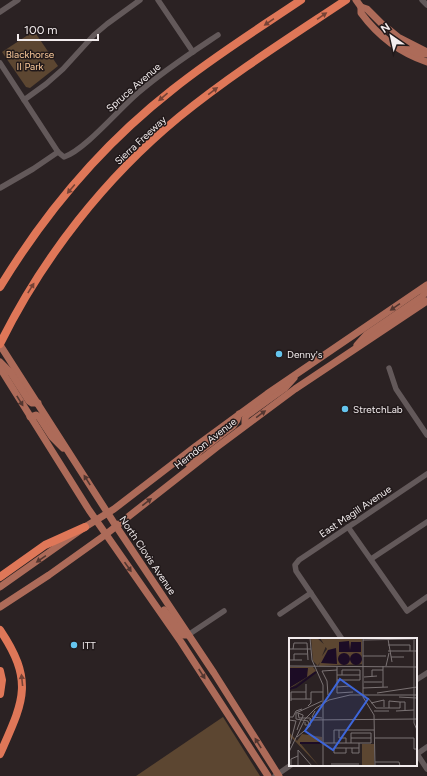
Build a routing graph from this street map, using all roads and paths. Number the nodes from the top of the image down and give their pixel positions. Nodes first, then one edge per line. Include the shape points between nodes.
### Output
1 (18, 0) edge
2 (140, 0) edge
3 (158, 0) edge
4 (301, 0) edge
5 (346, 0) edge
6 (356, 0) edge
7 (422, 0) edge
8 (427, 5) edge
9 (361, 7) junction
10 (0, 12) edge
11 (374, 30) junction
12 (218, 35) dead end
13 (193, 52) junction
14 (427, 53) edge
15 (413, 56) junction
16 (427, 59) edge
17 (427, 62) edge
18 (0, 64) edge
19 (24, 100) junction
20 (58, 152) junction
21 (0, 188) edge
22 (427, 286) edge
23 (0, 287) edge
24 (427, 290) edge
25 (427, 301) edge
26 (0, 344) edge
27 (348, 354) junction
28 (0, 362) edge
29 (0, 368) edge
30 (389, 368) dead end
31 (300, 371) junction
32 (38, 403) junction
33 (239, 414) junction
34 (30, 416) junction
35 (245, 425) junction
36 (427, 435) edge
37 (72, 456) junction
38 (427, 474) edge
39 (179, 477) junction
40 (108, 513) junction
41 (96, 520) junction
42 (427, 522) edge
43 (116, 526) junction
44 (85, 527) junction
45 (348, 527) junction
46 (105, 535) junction
47 (371, 559) junction
48 (0, 577) edge
49 (0, 588) edge
50 (144, 590) junction
51 (311, 594) junction
52 (427, 597) edge
53 (0, 607) edge
54 (224, 611) dead end
55 (280, 614) dead end
56 (0, 630) edge
57 (188, 635) junction
58 (341, 638) edge
59 (0, 672) edge
60 (427, 672) edge
61 (417, 679) edge
62 (0, 694) edge
63 (427, 747) edge
64 (0, 754) edge
65 (417, 754) edge
66 (290, 766) edge
67 (427, 769) edge
68 (277, 775) edge
69 (268, 776) edge

1 - 10 street
2 - 19 street via 94,35 63,69
3 - 13 street
4 -> 23 highway, Sierra Freeway via 205,64 138,119 104,152 54,209
26 -> 5 highway, Sierra Freeway via 29,290 50,258 77,222 143,149 215,89
6 - 9 main road
7 - 8 street
9 - 11 main road via 361,13
9 - 14 main road via 367,9 398,37
11 - 14 main road via 381,30 417,53
11 - 15 main road
12 - 13 street, Spruce Avenue
13 - 20 street, Spruce Avenue via 154,79 84,144 64,157
15 - 16 main road
15 - 17 main road
18 - 19 street
19 - 20 street
20 - 21 street
22 -> 31 main road, Herndon Avenue
24 - 27 main road via 422,297 366,335
25 - 27 main road, Herndon Avenue
26 - 32 main road, North Clovis Avenue
35 -> 27 main road, Herndon Avenue
28 - 32 main road via 11,373 30,402
29 -> 34 main road
30 - 36 street via 396,389
31 - 33 main road, Herndon Avenue
31 - 35 main road via 285,388 246,416
32 - 37 main road, North Clovis Avenue
33 - 39 main road via 233,426 200,451
33 - 40 main road, Herndon Avenue
34 - 37 main road via 39,416 52,437
34 - 41 main road
35 - 39 main road, Herndon Avenue
40 -> 37 main road, North Clovis Avenue
38 - 45 street, East Magill Avenue
43 -> 39 main road, Herndon Avenue
40 - 41 main road, Herndon Avenue
40 - 43 main road, North Clovis Avenue
41 - 44 main road, Herndon Avenue
41 - 46 main road
42 - 47 street
43 - 46 main road, Herndon Avenue
43 - 57 main road, North Clovis Avenue
44 - 48 highway via 45,545
44 -> 49 main road, Herndon Avenue
45 - 47 street
45 - 51 street, East Magill Avenue via 295,565 296,572
46 -> 50 main road
46 - 53 main road, Herndon Avenue
47 - 52 street via 407,611
50 - 57 main road via 163,608 181,633
50 -> 69 main road
51 - 55 street
51 - 58 street
54 - 57 street
64 -> 56 highway via 16,718 23,689 18,663
68 -> 57 main road, North Clovis Avenue
59 - 62 highway
60 - 61 street
63 - 65 street
65 - 67 street
66 - 68 street

